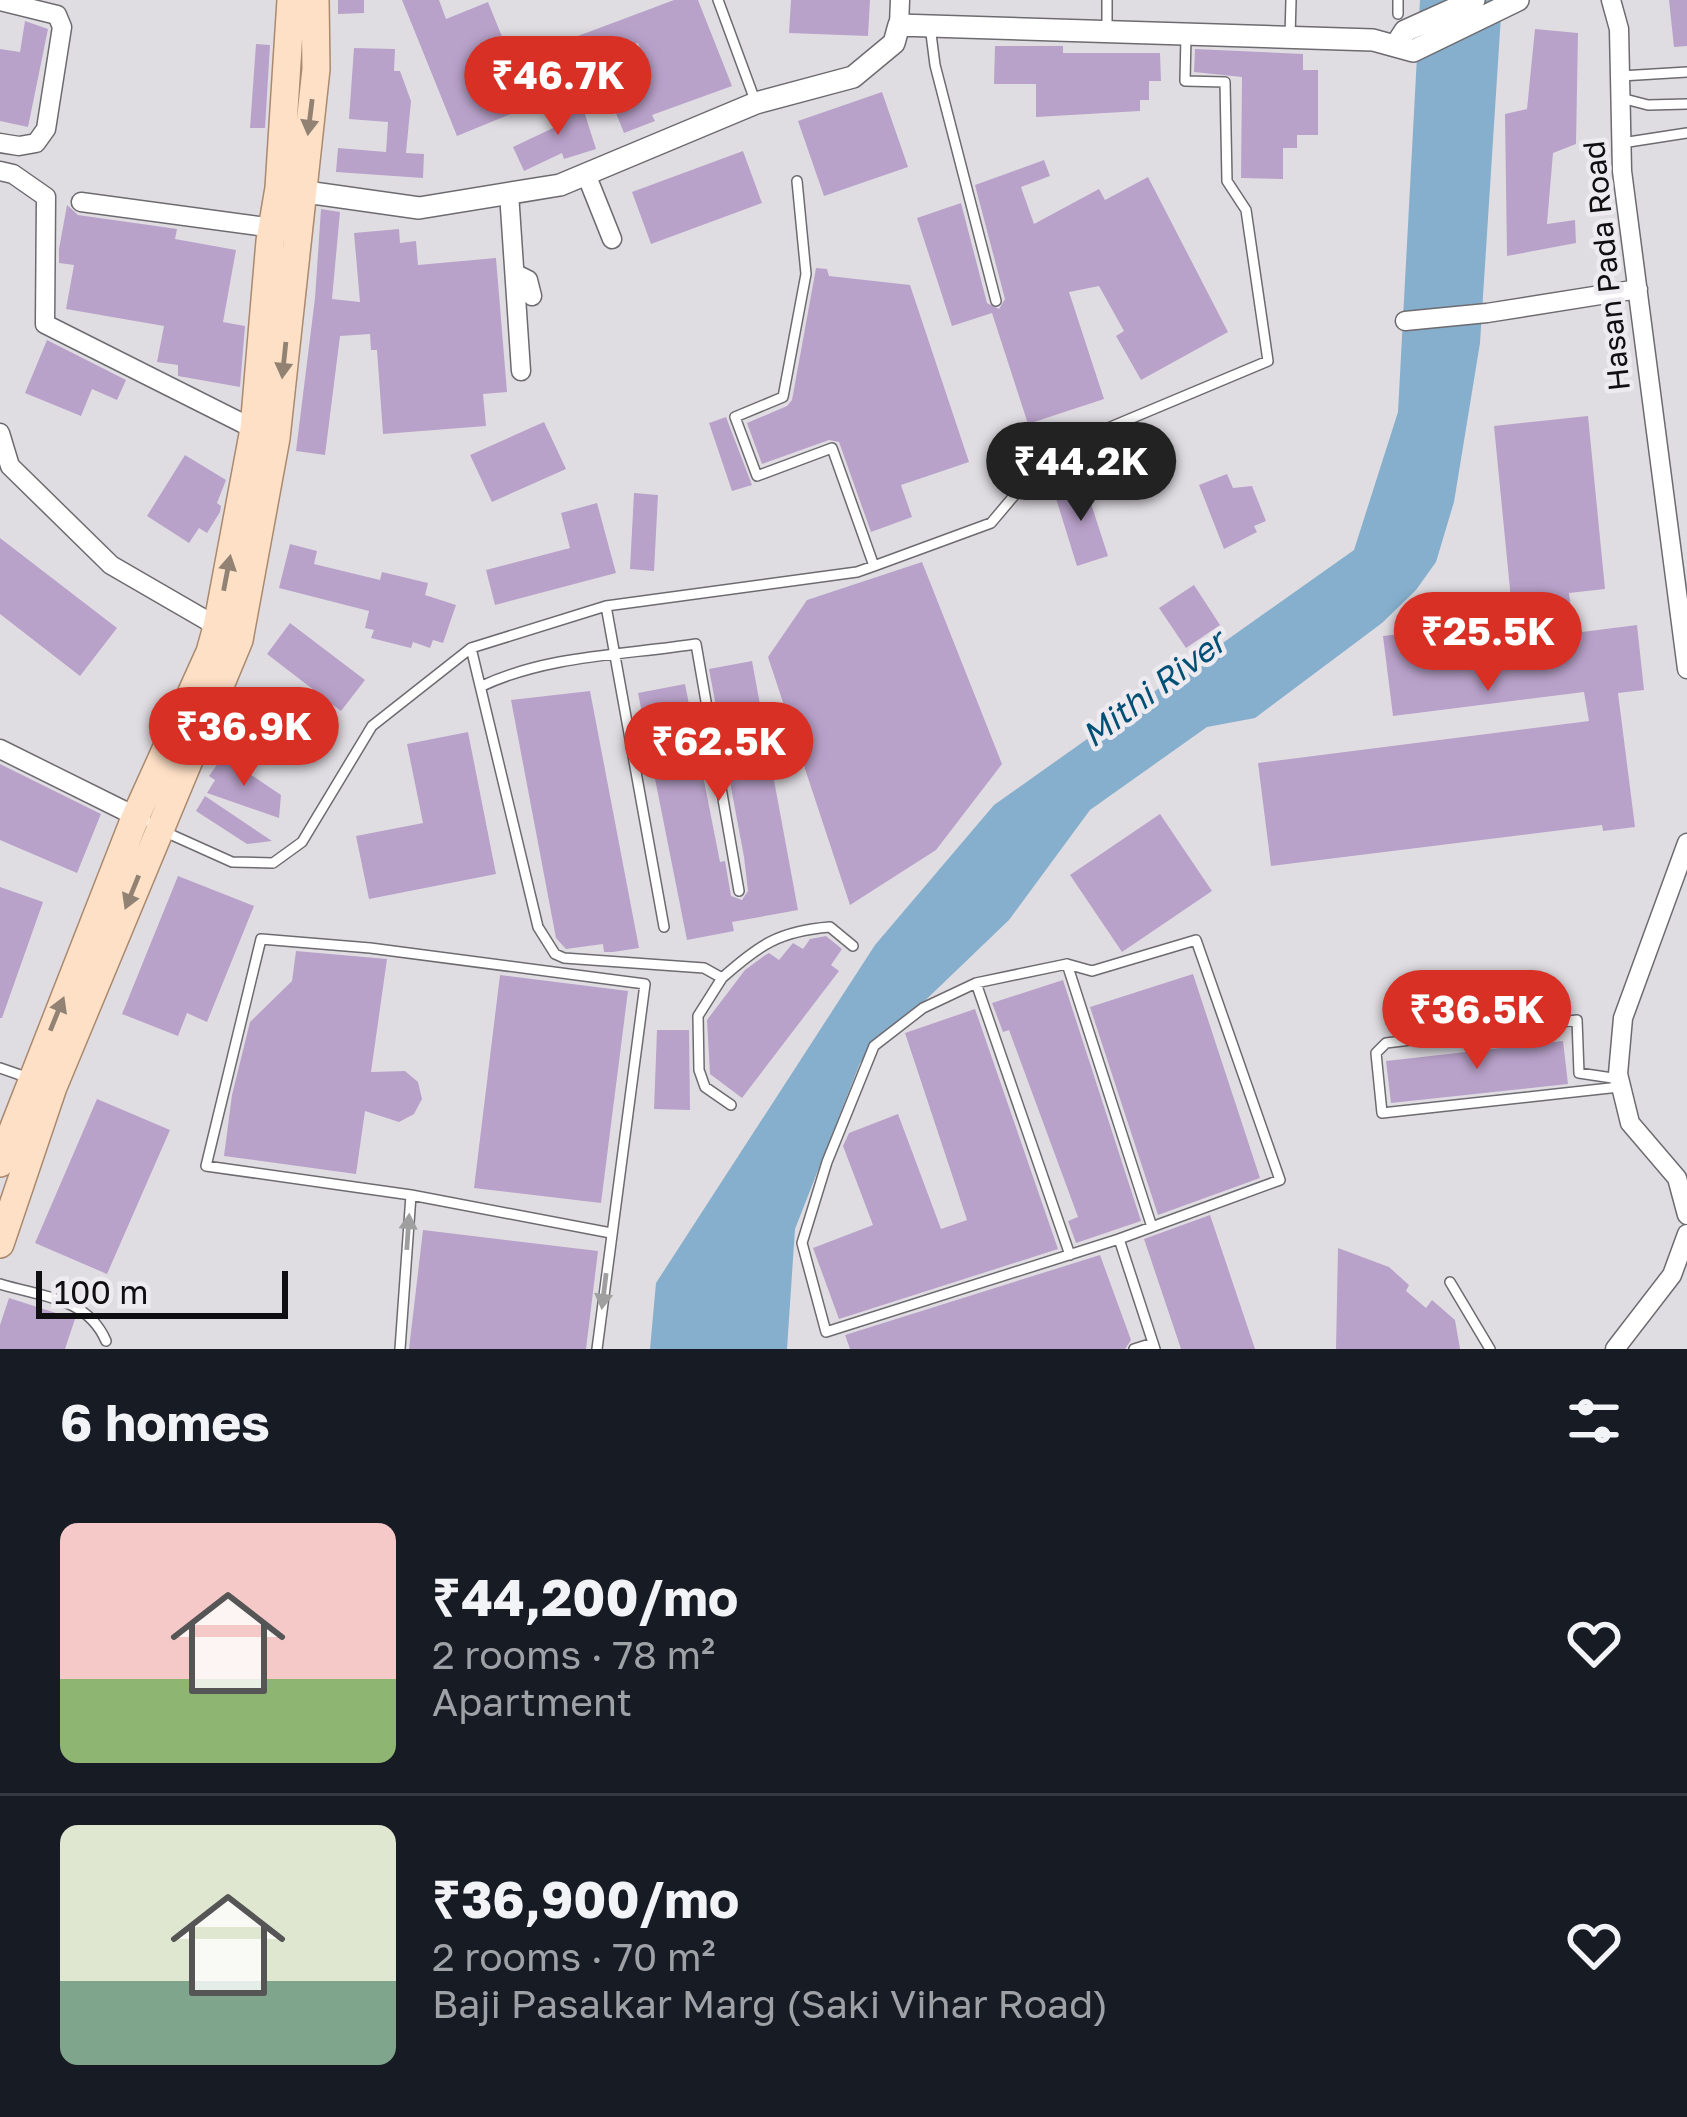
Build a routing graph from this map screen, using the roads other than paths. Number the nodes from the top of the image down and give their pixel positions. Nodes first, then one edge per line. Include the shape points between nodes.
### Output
1 (291, 0) edge
2 (315, 0) edge
3 (718, 0) edge
4 (900, 0) edge
5 (1107, 0) edge
6 (1291, 0) edge
7 (1398, 0) edge
8 (1474, 0) edge
9 (1611, 0) edge
10 (0, 1) edge
11 (1516, 1) edge
12 (899, 25) junction
13 (930, 26) junction
14 (1106, 32) junction
15 (1186, 34) junction
16 (1403, 35) junction
17 (1290, 38) junction
18 (1687, 72) edge
19 (1620, 76) junction
20 (1620, 97) junction
21 (756, 103) junction
22 (1687, 104) edge
23 (1687, 133) edge
24 (1621, 143) junction
25 (9, 145) edge
26 (7, 172) edge
27 (586, 174) junction
28 (797, 181) dead end
29 (290, 190) junction
30 (509, 193) junction
31 (80, 202) dead end
32 (280, 230) junction
33 (612, 239) dead end
34 (516, 274) junction
35 (1638, 289) junction
36 (532, 296) dead end
37 (996, 301) dead end
38 (1406, 321) dead end
39 (521, 371) dead end
40 (0, 434) edge
41 (265, 434) junction
42 (5, 469) edge
43 (874, 566) junction
44 (605, 606) junction
45 (228, 633) junction
46 (471, 647) junction
47 (617, 656) junction
48 (1687, 669) edge
49 (482, 686) junction
50 (0, 749) edge
51 (147, 823) junction
52 (1687, 843) edge
53 (1680, 884) edge
54 (740, 891) dead end
55 (664, 928) dead end
56 (853, 946) dead end
57 (1067, 964) junction
58 (722, 978) junction
59 (976, 982) junction
60 (0, 1068) edge
61 (42, 1083) junction
62 (1619, 1083) junction
63 (731, 1106) dead end
64 (0, 1163) edge
65 (411, 1196) junction
66 (1687, 1215) edge
67 (3, 1226) edge
68 (1152, 1227) junction
69 (611, 1233) junction
70 (1687, 1234) edge
71 (1120, 1244) junction
72 (1070, 1255) junction
73 (1450, 1282) dead end
74 (0, 1284) edge
75 (106, 1341) dead end
76 (1154, 1346) edge
77 (400, 1349) edge
78 (597, 1349) edge
79 (1134, 1349) edge
80 (1490, 1349) edge
81 (1615, 1349) edge

1 - 29 main road
2 -> 29 main road via 316,69
3 - 21 lane
4 - 12 street
5 - 14 lane
6 - 17 lane
7 - 16 lane
8 - 16 street
9 - 19 street, Hasan Pada Road
10 - 25 street via 57,15 62,27 46,130 36,143
11 - 16 street
12 - 13 street
12 - 21 street via 894,43 853,77
13 - 14 street
13 - 37 lane
14 - 15 street
15 - 17 street
15 - 43 lane via 1185,81 1226,82 1227,181 1246,210 1268,361 1052,452 991,523
16 - 17 street
18 - 19 lane
19 - 20 street, Hasan Pada Road
20 - 22 lane
20 - 24 street, Hasan Pada Road
21 - 27 street
23 - 24 lane
24 - 35 street, Hasan Pada Road
25 - 26 street
26 - 41 street via 46,197 45,324
27 - 30 street
27 - 33 street
28 - 43 lane via 806,274 783,398 735,417 757,476 832,448
29 - 30 street via 419,208
29 - 32 main road
30 - 34 street
31 - 32 street
32 - 41 main road
34 - 36 street via 528,280
34 - 39 street
35 - 38 street
35 - 48 street, Hasan Pada Road
40 - 42 street
41 - 45 main road
42 - 45 street via 111,565
43 - 44 lane
44 - 46 lane
44 - 47 lane
45 - 51 main road
46 - 49 lane
46 - 51 lane via 371,726 302,842 273,862 232,862
47 - 49 lane via 546,664
47 - 54 lane via 696,644
47 - 55 lane
49 - 58 lane via 526,886 555,954 704,968
50 - 51 street
51 - 61 main road
52 - 53 street
53 - 62 street via 1623,1018
56 - 58 lane via 830,927 811,928 760,944
57 - 59 lane
57 - 68 lane
57 - 68 lane via 1092,971 1196,940 1280,1180
58 - 63 lane via 698,1016 699,1070 705,1087
59 - 72 lane
59 - 72 lane via 923,1008 874,1046 802,1243 826,1332
60 - 61 lane
61 - 64 main road
61 - 67 main road
62 - 62 lane via 1382,1113 1376,1053 1386,1043 1577,1020 1579,1073
62 - 66 street via 1630,1123 1677,1178
65 - 69 lane
65 - 69 lane via 206,1166 261,939 645,984
77 -> 65 lane
68 - 71 lane
69 -> 78 lane
70 - 81 street via 1672,1276
71 - 72 lane
71 - 76 lane
73 - 80 lane
74 - 75 lane via 85,1309
76 - 79 lane

